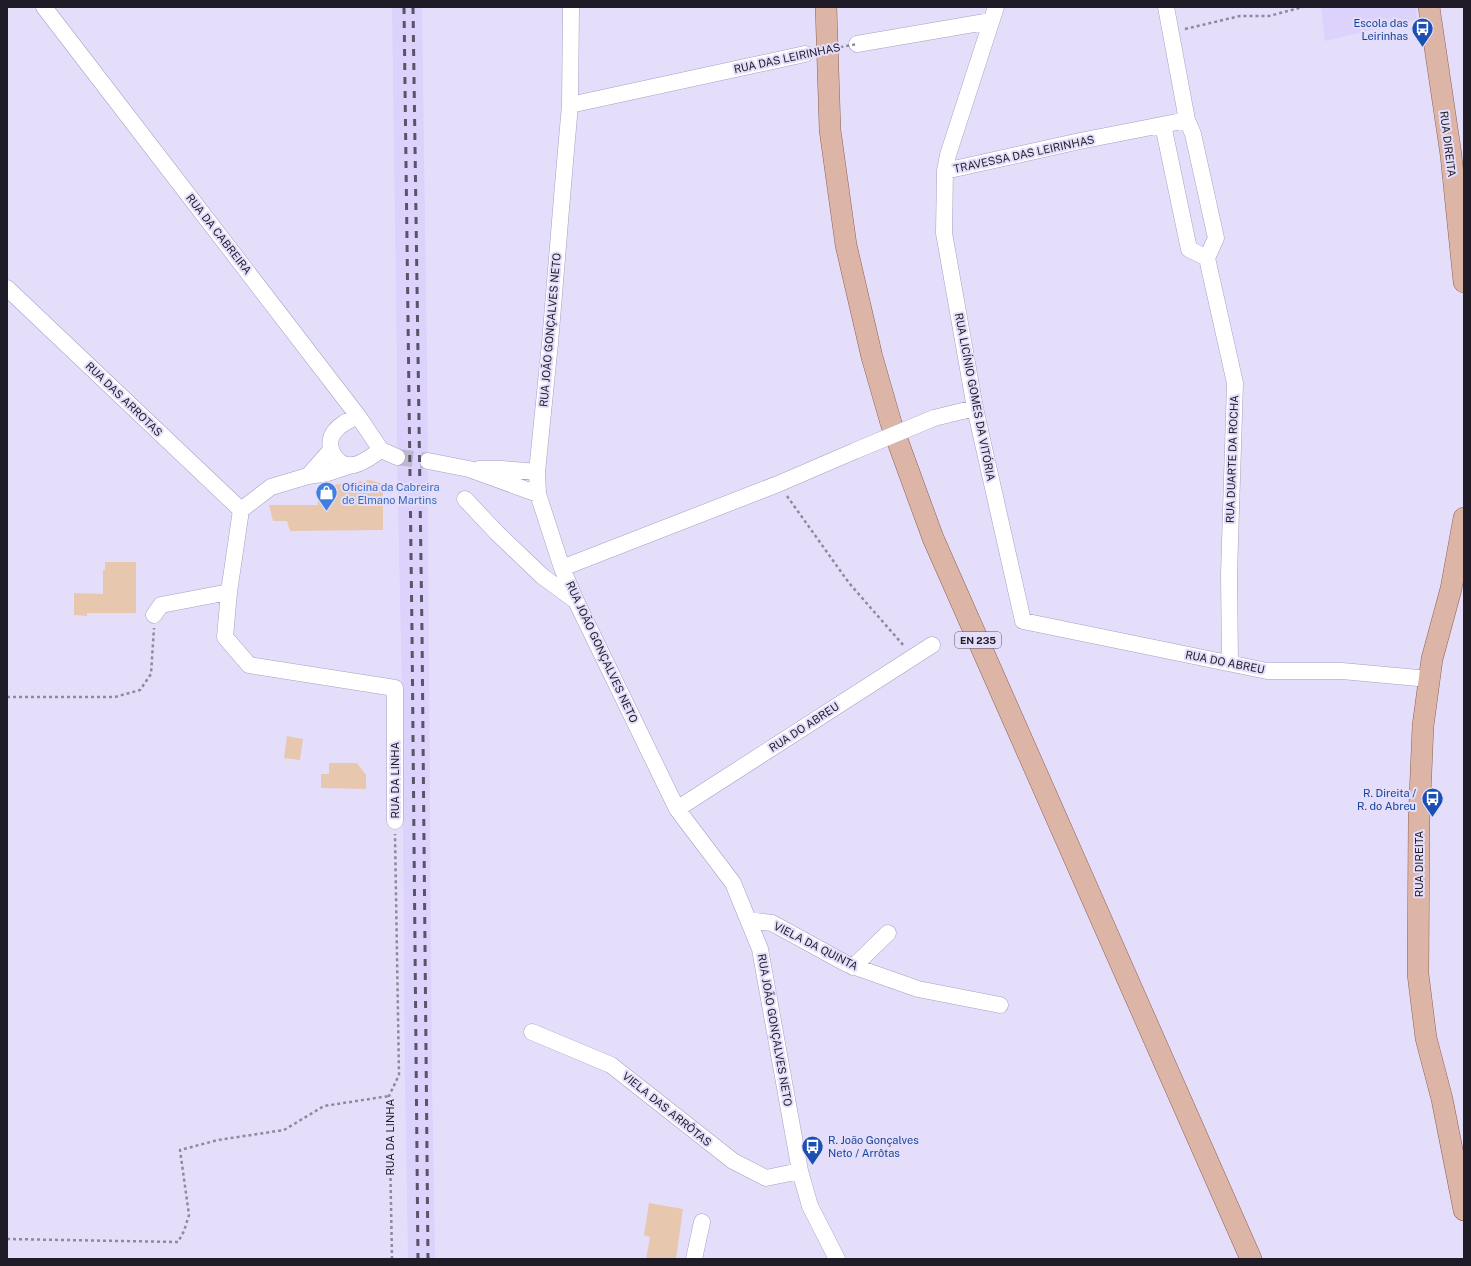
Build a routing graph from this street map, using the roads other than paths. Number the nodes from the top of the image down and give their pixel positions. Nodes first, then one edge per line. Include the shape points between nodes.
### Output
1 (44, 7) edge
2 (571, 7) edge
3 (826, 7) edge
4 (1166, 7) edge
5 (1429, 7) edge
6 (994, 14) edge
7 (857, 44) road end
8 (805, 54) road end
9 (570, 105) junction
10 (1187, 120) junction
11 (1163, 125) junction
12 (945, 171) junction
13 (1207, 258) junction
14 (1464, 282) edge
15 (7, 288) edge
16 (975, 408) junction
17 (358, 416) junction
18 (330, 450) junction
19 (381, 450) junction
20 (397, 457) tunnel mouth
21 (428, 461) tunnel mouth
22 (352, 465) junction
23 (469, 469) junction
24 (537, 472) junction
25 (308, 476) junction
26 (538, 494) junction
27 (465, 499) dead end
28 (241, 510) junction
29 (1464, 518) edge
30 (562, 568) junction
31 (229, 592) junction
32 (576, 601) junction
33 (154, 615) road end
34 (1023, 621) joint
35 (932, 645) dead end
36 (1230, 663) junction
37 (1429, 679) junction
38 (677, 809) junction
39 (395, 822) road end
40 (748, 920) junction
41 (888, 933) dead end
42 (854, 967) junction
43 (1000, 1005) dead end
44 (532, 1032) dead end
45 (800, 1171) junction
46 (1464, 1210) edge
47 (702, 1222) dead end
48 (694, 1259) edge
49 (837, 1259) edge
50 (1251, 1259) edge

1 - 17 street, RUA DA CABREIRA
2 - 9 street, RUA JOÃO GONÇALVES NETO
3 - 50 main road, EN 235 via 830,130 846,245 872,357 891,423 933,538
4 - 10 street
5 - 14 main road, RUA DIREITA via 1450,155
6 - 7 street
6 - 12 street, TRAVESSA DAS LEIRINHAS
8 - 9 street, RUA DAS LEIRINHAS
9 - 24 street, RUA JOÃO GONÇALVES NETO
10 - 11 street, TRAVESSA DAS LEIRINHAS
10 - 13 street via 1193,134 1216,238
11 - 12 street, TRAVESSA DAS LEIRINHAS
11 - 13 street via 1189,249
12 - 16 street, RUA LICÍNIO GOMES DA VITÓRIA via 944,233
13 - 36 street, RUA DUARTE DA ROCHA via 1235,383 1229,574
15 - 28 street, RUA DAS ARROTAS
16 - 30 street, bridge via 934,418 778,484
16 - 34 street, RUA LICÍNIO GOMES DA VITÓRIA
17 - 18 street via 334,432 330,440
17 - 19 street, RUA DA CABREIRA
18 - 22 street via 343,464
18 - 25 street
19 - 20 street
19 - 22 street via 361,463
21 - 23 street
22 - 25 street via 328,474
23 - 24 street
23 - 26 street
24 - 26 street, RUA JOÃO GONÇALVES NETO
25 - 28 street via 271,486
26 - 30 street, RUA JOÃO GONÇALVES NETO
27 - 32 street via 542,576
28 - 31 street, RUA DA LINHA
29 - 37 main road, RUA DIREITA via 1451,589
30 - 32 street, RUA JOÃO GONÇALVES NETO
31 - 33 street via 161,605
31 - 39 street, RUA DA LINHA via 226,637 249,665 395,688
32 - 38 street, RUA JOÃO GONÇALVES NETO
34 - 36 street, RUA DO ABREU
35 - 38 street, RUA DO ABREU
36 - 37 street, RUA DO ABREU via 1267,671 1342,671
37 - 46 main road, RUA DIREITA via 1423,726 1419,820 1418,974 1426,1038 1442,1099
38 - 40 street, RUA JOÃO GONÇALVES NETO via 733,883
40 - 42 street, VIELA DA QUINTA via 772,923
40 - 45 street, RUA JOÃO GONÇALVES NETO via 760,949
41 - 42 street
42 - 43 street, VIELA DA QUINTA via 918,989
44 - 45 street, VIELA DAS ARRÔTAS via 611,1065 739,1165 766,1178
45 - 49 street, RUA JOÃO GONÇALVES NETO via 810,1206
47 - 48 street

